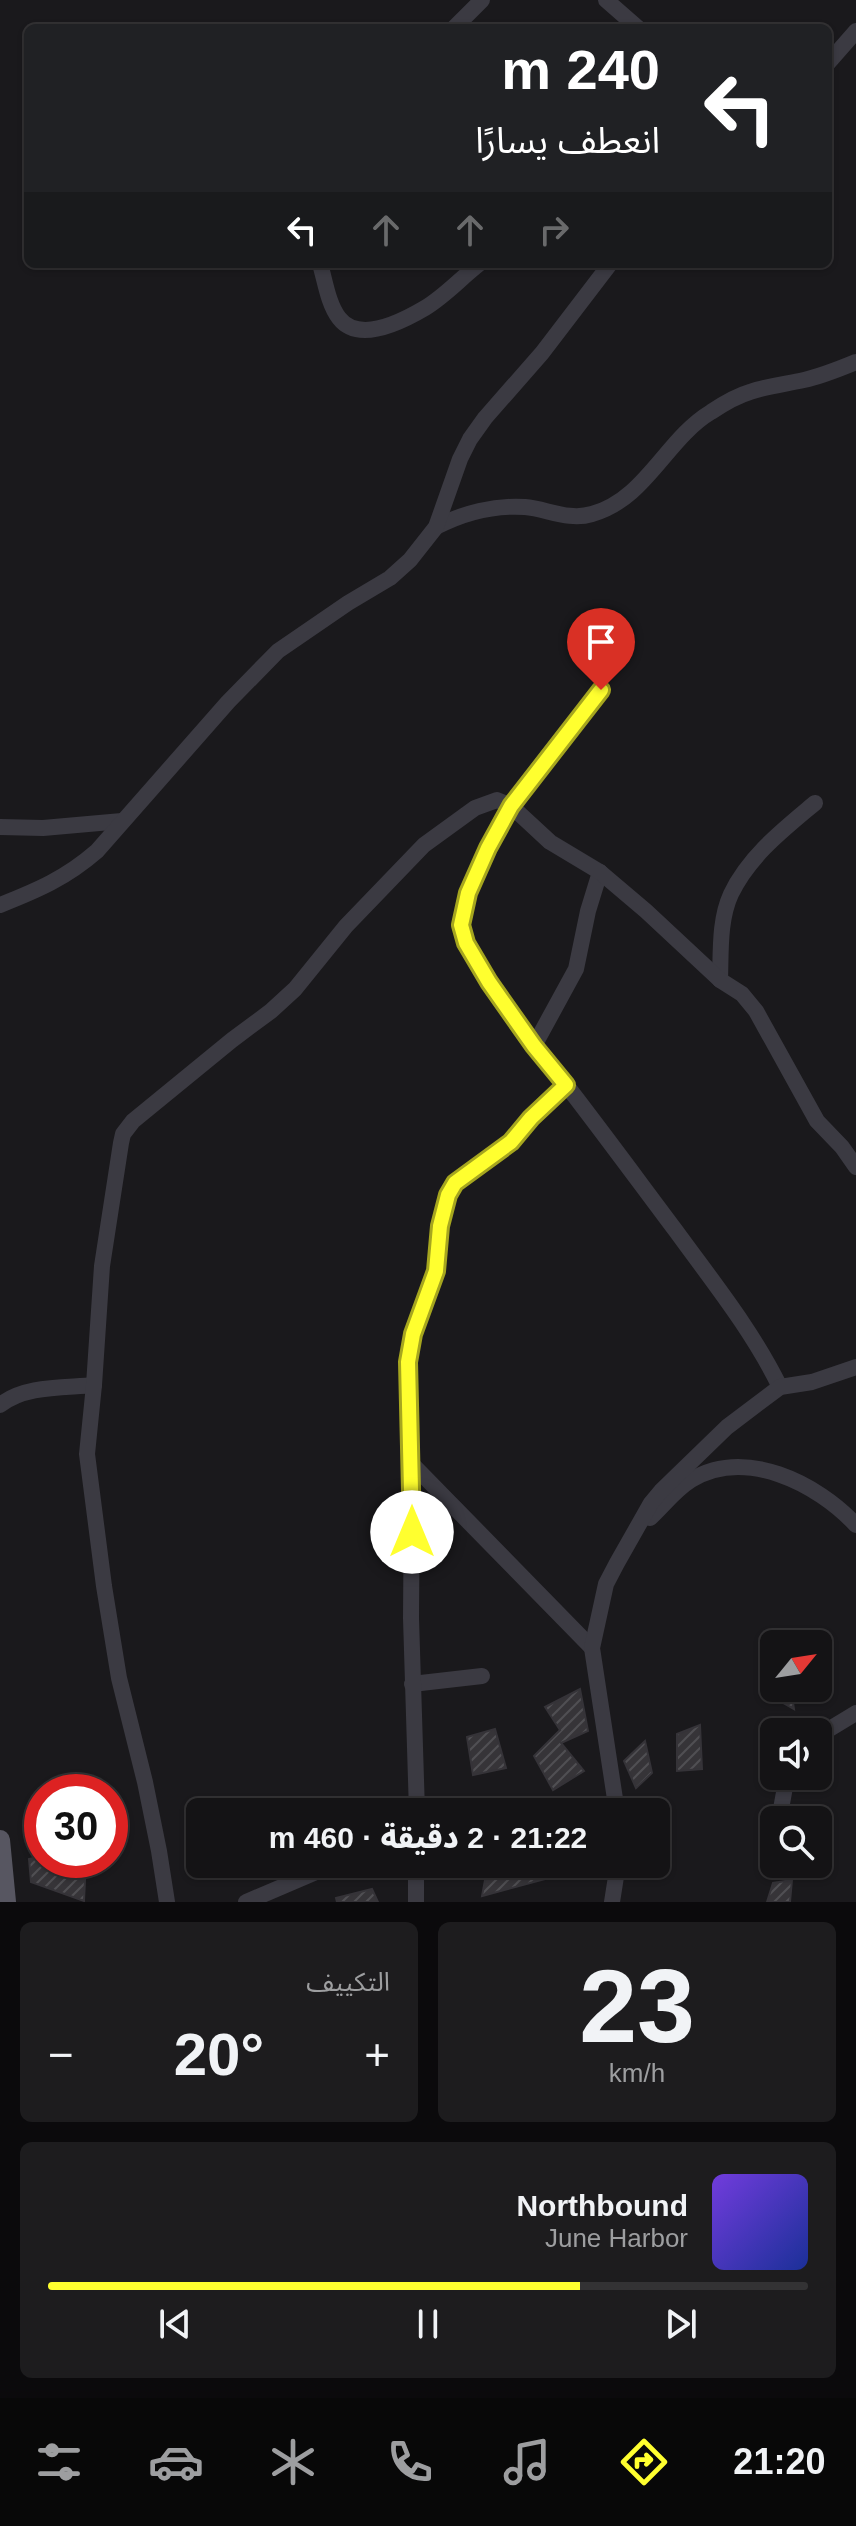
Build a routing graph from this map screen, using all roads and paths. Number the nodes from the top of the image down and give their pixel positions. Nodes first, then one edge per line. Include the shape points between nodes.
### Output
1 (482, 0) edge
2 (606, 0) edge
3 (458, 24) edge
4 (633, 24) edge
5 (856, 31) edge
6 (832, 58) edge
7 (321, 268) edge
8 (474, 268) edge
9 (603, 268) edge
10 (856, 362) edge
11 (436, 527) junction
12 (601, 690) dead end
13 (815, 803) dead end
14 (511, 806) junction
15 (122, 821) junction
16 (0, 827) edge
17 (600, 872) junction
18 (0, 905) edge
19 (720, 980) junction
20 (534, 1046) junction
21 (566, 1085) junction
22 (856, 1167) edge
23 (856, 1367) edge
24 (94, 1385) junction
25 (780, 1387) junction
26 (0, 1405) edge
27 (412, 1464) junction
28 (856, 1525) edge
29 (636, 1529) junction
30 (592, 1648) junction
31 (482, 1676) dead end
32 (412, 1684) junction
33 (856, 1713) edge
34 (832, 1728) edge
35 (416, 1798) edge
36 (616, 1798) edge
37 (0, 1840) edge
38 (302, 1878) edge
39 (416, 1878) edge
40 (616, 1878) edge
41 (6, 1902) edge
42 (167, 1902) edge
43 (246, 1902) edge
44 (416, 1902) edge
45 (612, 1902) edge

1 - 3 street
2 - 4 street
5 - 6 street
7 - 8 street via 334,309 355,329 398,322 427,307
9 - 11 street via 470,439
10 - 11 street via 728,401 688,429 628,495 590,515 505,508 458,516
11 - 15 street via 390,578 278,651
12 - 14 street
13 - 19 street via 751,863 731,895
14 - 17 street via 550,842
14 - 20 street via 468,893 461,925 472,955
14 - 24 street via 497,800 475,808 424,845 362,908 295,989 127,1128 102,1266
15 - 16 street
15 - 18 street via 74,871
17 - 19 street
17 - 20 street via 576,969
19 - 22 street via 756,1011 817,1121
20 - 21 street
21 - 25 street via 722,1291
21 - 27 street via 511,1142 455,1183 448,1195 436,1271 408,1362
23 - 25 street
24 - 26 street via 36,1390
24 - 42 street via 87,1454 104,1586
25 - 29 street via 681,1469
27 - 30 street
27 - 32 street
28 - 29 street via 826,1496 787,1477 726,1467 690,1481
29 - 30 street via 606,1584
30 - 36 street
31 - 32 street
32 - 35 street
33 - 34 street
37 - 41 main road
38 - 43 street
39 - 44 street
40 - 45 street

